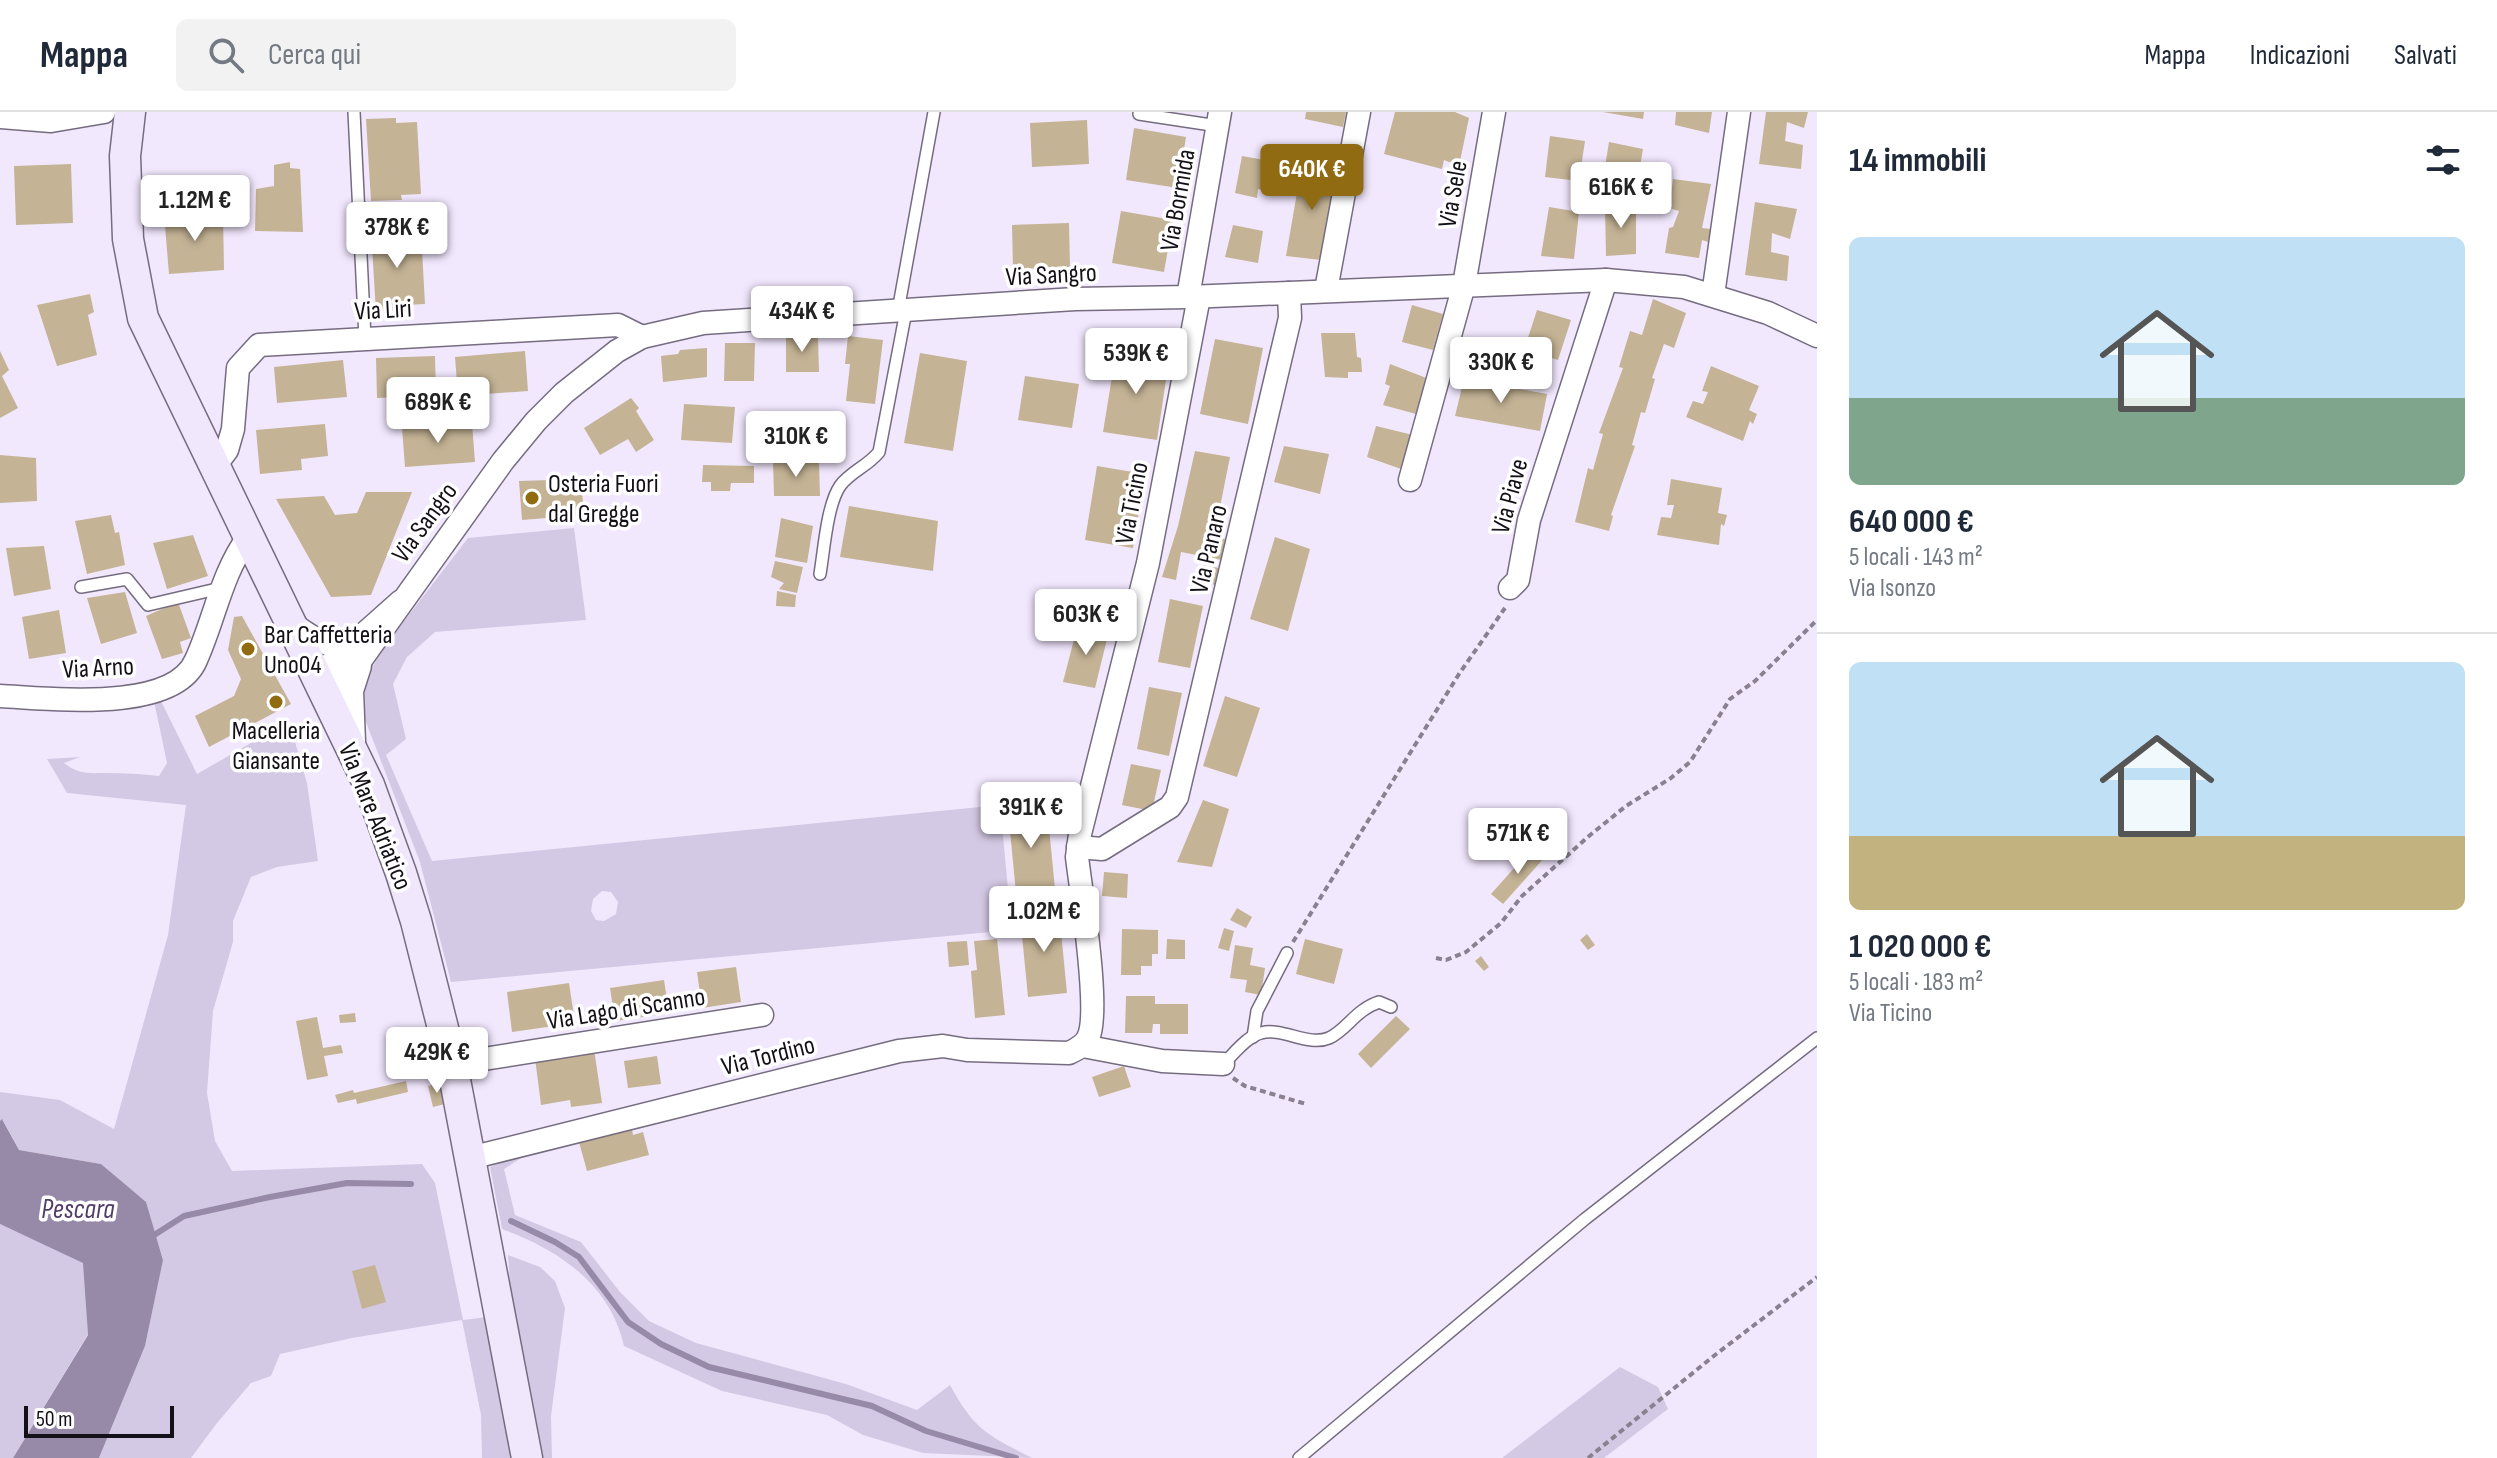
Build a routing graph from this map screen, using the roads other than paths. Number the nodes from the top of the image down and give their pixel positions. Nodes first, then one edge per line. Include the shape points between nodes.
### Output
1 (104, 112) edge
2 (130, 112) edge
3 (354, 112) edge
4 (934, 112) edge
5 (1359, 112) edge
6 (1494, 112) edge
7 (1739, 112) edge
8 (1139, 114) dead end
9 (0, 117) edge
10 (1219, 119) edge
11 (1606, 280) junction
12 (1464, 285) junction
13 (1326, 290) junction
14 (1289, 293) junction
15 (1713, 295) junction
16 (1194, 297) junction
17 (902, 311) junction
18 (1817, 336) edge
19 (642, 337) junction
20 (365, 338) junction
21 (215, 466) junction
22 (1410, 480) dead end
23 (249, 536) junction
24 (820, 574) dead end
25 (81, 587) dead end
26 (221, 588) junction
27 (1510, 588) road end
28 (291, 623) junction
29 (358, 651) junction
30 (323, 690) junction
31 (0, 696) edge
32 (355, 756) junction
33 (1078, 847) junction
34 (1287, 953) road end
35 (1391, 1007) dead end
36 (762, 1015) dead end
37 (1253, 1037) junction
38 (1817, 1038) edge
39 (1083, 1046) junction
40 (452, 1064) junction
41 (1223, 1064) joint
42 (470, 1158) junction
43 (527, 1458) edge
44 (1299, 1458) edge

1 - 9 street via 51,121
2 - 21 main road, Via Mare Adriatico via 125,156 128,239 143,318
3 - 20 lane
4 - 17 lane
5 - 13 street
6 - 12 street, Via Sele
7 - 15 street
8 - 10 lane
10 - 16 street, Via Bormida
11 - 12 street, Via Sangro
11 - 15 street, Via Sangro
11 - 27 street, Via Piave via 1529,520 1518,580
12 - 13 street, Via Sangro
12 - 22 street, Via Sele
13 - 14 street, Via Sangro
14 - 16 street, Via Sangro
14 - 33 street, Via Panaro via 1290,318 1177,797 1170,807 1102,849
15 - 18 street, Via Sangro
16 - 17 street, Via Sangro
16 - 33 street, Via Ticino via 1148,563
17 - 19 street, Via Sangro via 703,323
17 - 24 lane via 879,452 841,483 834,497
19 - 20 street, Via Liri via 618,325
19 - 29 street, Via Sangro via 595,368 536,421
20 - 21 street, Via Liri via 259,345 238,368 233,429
21 - 23 main road, Via Mare Adriatico
23 - 26 street, Via Arno
23 - 28 main road, Via Mare Adriatico
25 - 26 lane via 127,579 148,605
26 - 31 street, Via Arno via 195,664 172,685 100,700
28 - 29 street via 316,641
28 - 30 main road, Via Mare Adriatico
29 - 30 street, Via Sangro via 348,678
29 - 32 street, Via Sangro via 352,691
30 - 32 main road, Via Mare Adriatico
32 - 40 main road, Via Mare Adriatico via 416,921
33 - 39 street, Via Ticino via 1093,998 1090,1036
34 - 37 lane via 1257,1011
35 - 37 lane via 1379,1002 1366,1006 1330,1038 1262,1032
36 - 40 street, Via Lago di Scanno
37 - 41 lane
38 - 44 lane via 1585,1219
39 - 41 street via 1162,1061
39 - 42 street, Via Tordino via 1069,1053 943,1046 899,1051
40 - 42 main road, Via Mare Adriatico
42 - 43 main road, Via Mare Adriatico

